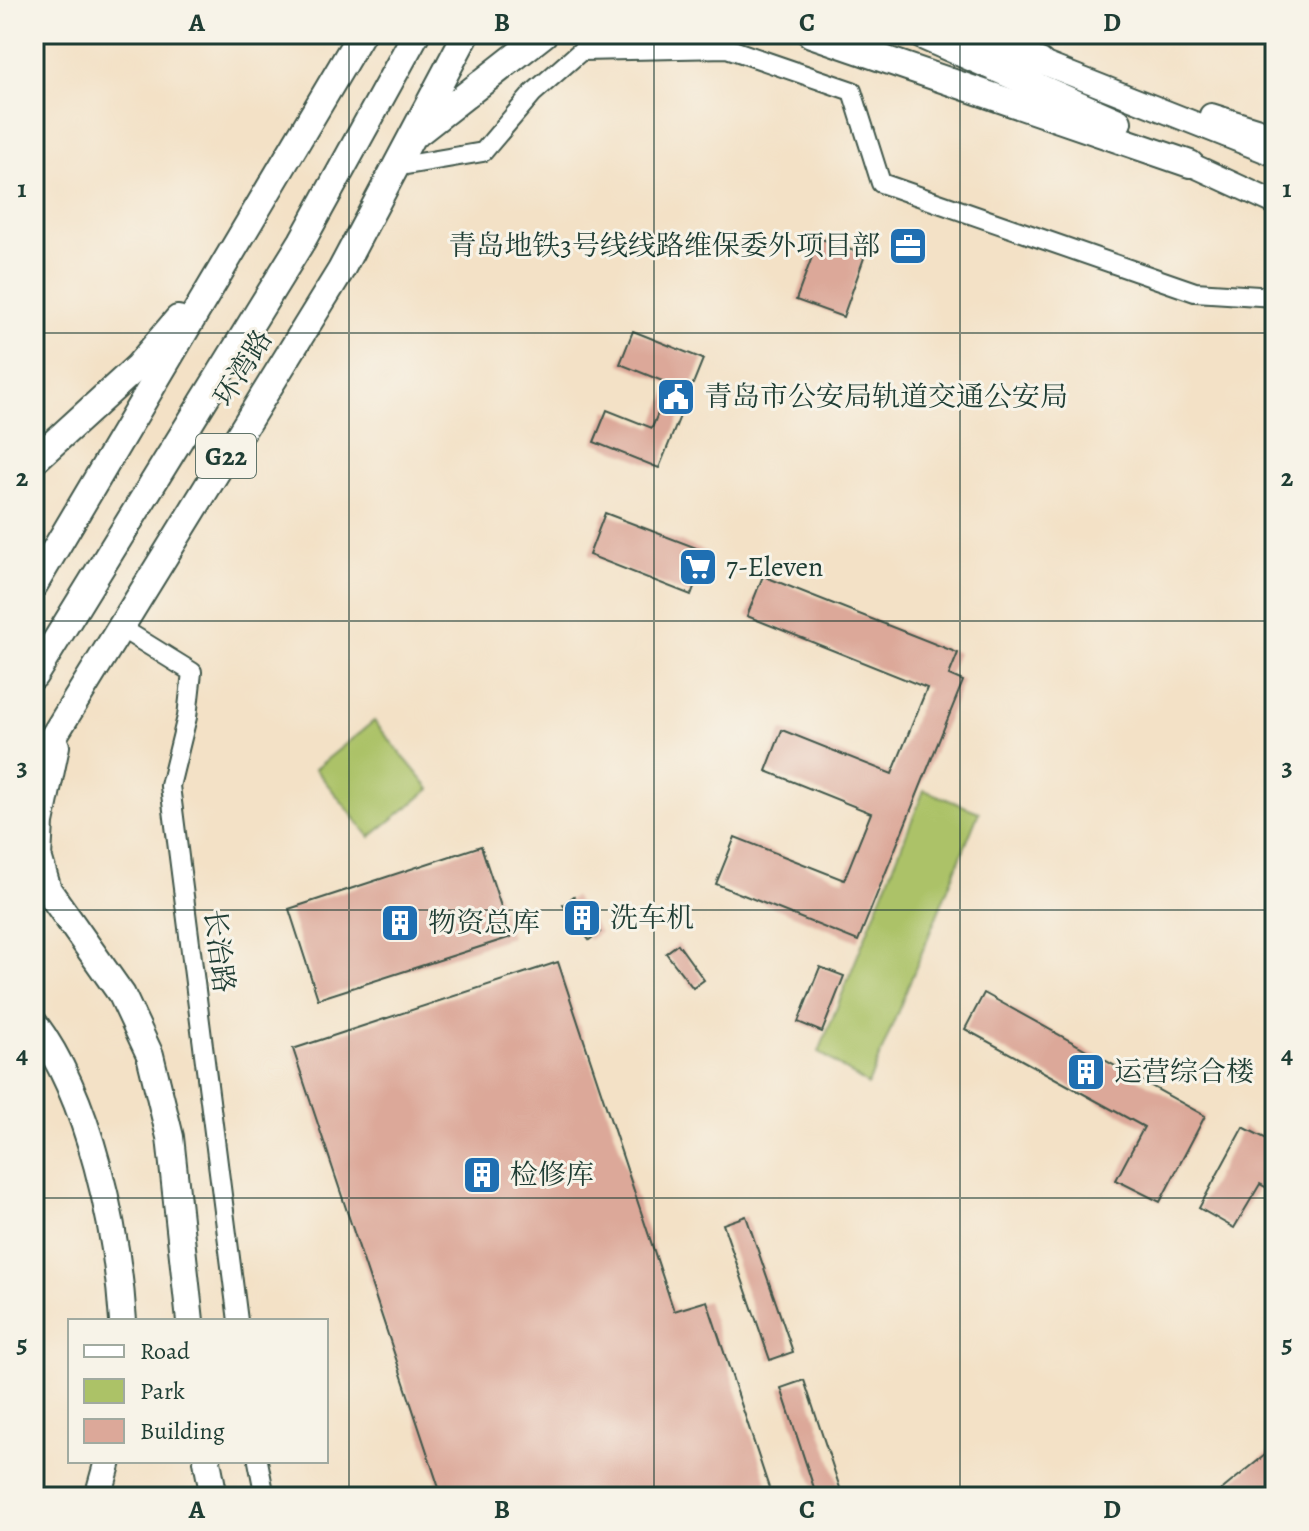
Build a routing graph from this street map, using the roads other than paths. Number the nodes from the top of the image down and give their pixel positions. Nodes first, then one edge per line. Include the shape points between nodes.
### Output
1 (361, 34) edge
2 (396, 34) edge
3 (416, 34) edge
4 (466, 34) edge
5 (544, 34) edge
6 (811, 34) edge
7 (918, 34) edge
8 (958, 34) edge
9 (984, 34) edge
10 (1040, 62) junction
11 (373, 113) junction
12 (1275, 135) edge
13 (410, 140) junction
14 (1275, 155) edge
15 (1190, 164) junction
16 (395, 167) junction
17 (1275, 188) edge
18 (1275, 203) edge
19 (227, 261) junction
20 (1275, 297) edge
21 (34, 461) edge
22 (34, 585) edge
23 (121, 628) junction
24 (34, 676) edge
25 (63, 723) junction
26 (34, 768) edge
27 (34, 1023) edge
28 (123, 1319) edge
29 (190, 1319) edge
30 (238, 1319) edge
31 (107, 1463) edge
32 (207, 1463) edge
33 (258, 1463) edge
34 (98, 1497) edge
35 (214, 1497) edge
36 (265, 1497) edge

1 - 19 highway
2 - 11 highway
3 - 11 highway, 环湾路 / G22
4 - 13 highway, 环湾路 / G22
5 - 13 highway
6 - 15 highway
7 - 15 highway via 1126,125
8 - 10 highway
9 - 10 highway
10 - 12 main road
10 - 14 main road
11 - 24 highway, 环湾路 / G22 via 302,241
13 - 16 highway, 环湾路 / G22
15 - 17 main road
15 - 18 main road
16 - 20 street via 483,152 533,93 581,51 727,48 852,91 881,183 1195,292
16 - 23 highway, 环湾路 / G22 via 341,270
19 - 21 highway via 138,366
19 - 22 highway
23 - 25 highway, 环湾路 / G22
23 - 30 street, 长治路 via 192,672 170,786
25 - 26 highway, 环湾路 / G22
25 - 29 highway via 50,767 38,856 48,890 122,995 150,1055 170,1137
27 - 28 highway via 69,1086 95,1159 112,1228
31 - 34 highway
32 - 35 highway
33 - 36 street

